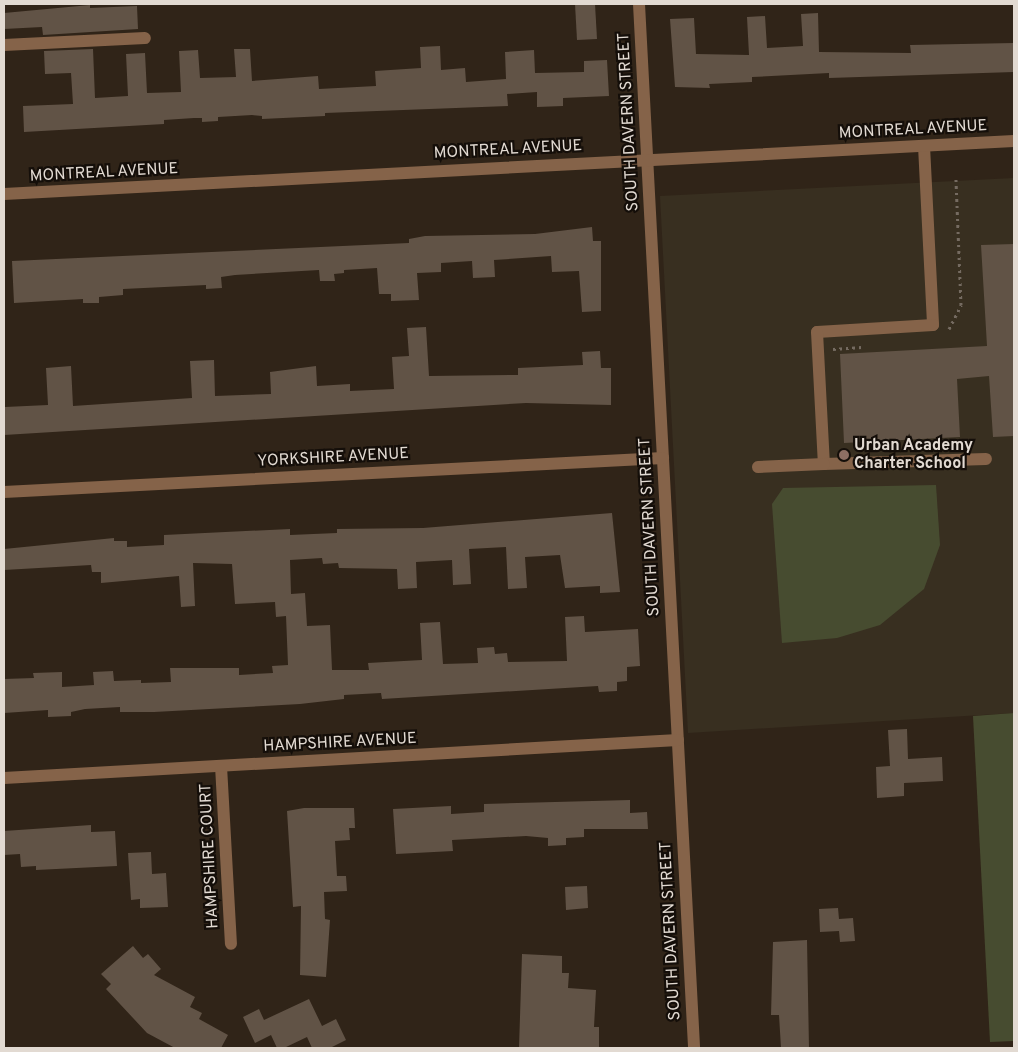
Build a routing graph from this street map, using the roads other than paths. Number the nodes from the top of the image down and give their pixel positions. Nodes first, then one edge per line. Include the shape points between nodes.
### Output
1 (639, 4) edge
2 (145, 38) dead end
3 (4, 45) edge
4 (1014, 141) edge
5 (924, 146) junction
6 (647, 159) junction
7 (4, 194) edge
8 (663, 458) junction
9 (986, 459) dead end
10 (824, 464) junction
11 (758, 467) dead end
12 (4, 492) edge
13 (678, 740) junction
14 (221, 766) junction
15 (4, 778) edge
16 (231, 944) dead end
17 (694, 1048) edge

1 - 6 street, SOUTH DAVERN STREET
2 - 3 street
4 - 5 street, MONTREAL AVENUE
5 - 6 street, MONTREAL AVENUE
5 - 10 street via 933,325 816,332
6 - 7 street, MONTREAL AVENUE
6 - 8 street, SOUTH DAVERN STREET
8 - 12 street, YORKSHIRE AVENUE
8 - 13 street, SOUTH DAVERN STREET
9 - 10 street
10 - 11 street
13 - 14 street, HAMPSHIRE AVENUE
13 - 17 street, SOUTH DAVERN STREET
14 - 15 street, HAMPSHIRE AVENUE
14 - 16 street, HAMPSHIRE COURT

